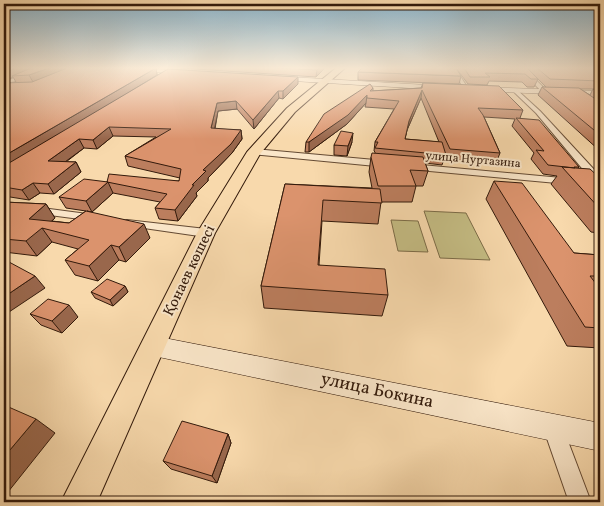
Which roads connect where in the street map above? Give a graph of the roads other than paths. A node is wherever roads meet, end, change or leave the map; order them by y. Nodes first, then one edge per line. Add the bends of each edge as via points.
1 (516, 91) edge
2 (314, 92) edge
3 (534, 92) edge
4 (546, 92) joint
5 (576, 93) junction
6 (600, 94) edge
7 (584, 99) edge
8 (254, 152) junction
9 (600, 180) edge
10 (600, 184) edge
11 (4, 206) edge
12 (206, 233) junction
13 (154, 346) junction
14 (553, 427) junction
15 (600, 437) edge
16 (79, 502) edge
17 (580, 502) edge

1 - 9 street
2 - 8 main road, Қонаев көшесі via 291,110
3 - 4 street
4 - 5 street
5 - 6 street
5 - 7 street
8 - 10 street, улица Нуртазина
8 - 12 main road, Қонаев көшесі
11 - 12 street
12 - 13 main road, Қонаев көшесі
13 - 14 street, улица Бокина
13 - 16 main road, Қонаев көшесі
14 - 15 street, улица Бокина
14 - 17 street

